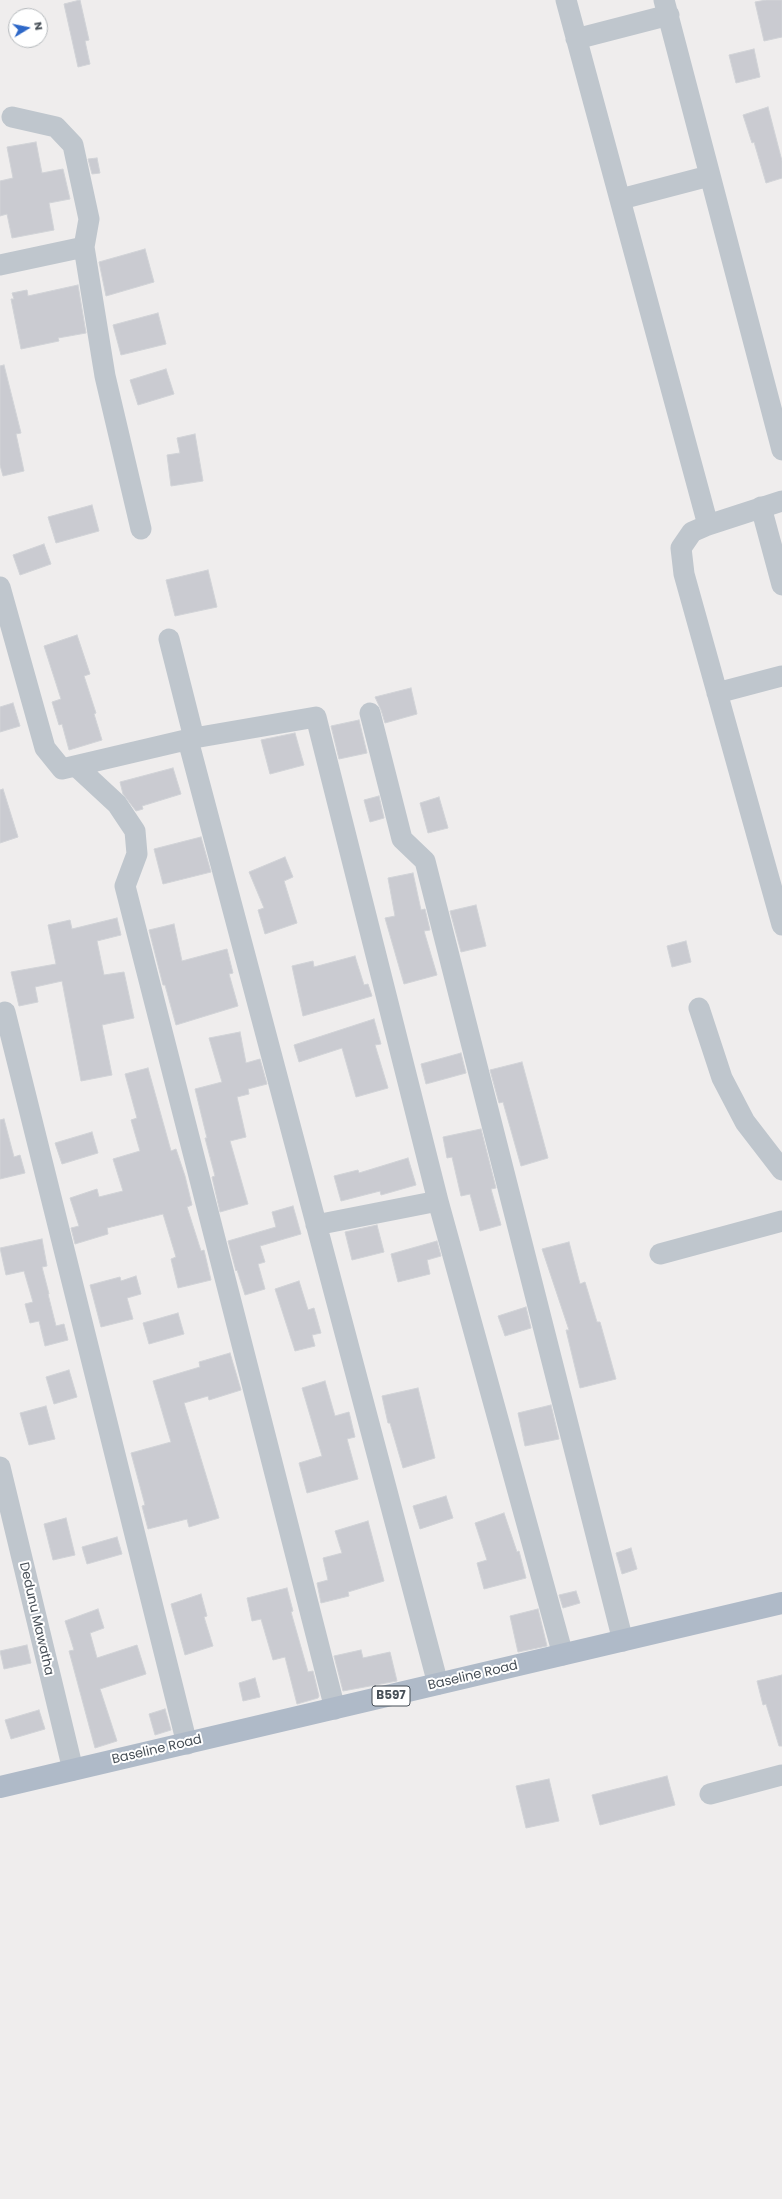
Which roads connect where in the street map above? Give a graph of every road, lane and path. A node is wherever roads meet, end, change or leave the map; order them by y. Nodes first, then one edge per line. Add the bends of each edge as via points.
1 (566, 0) edge
2 (666, 8) edge
3 (576, 39) junction
4 (12, 117) dead end
5 (709, 176) junction
6 (621, 199) junction
7 (84, 247) junction
8 (0, 265) edge
9 (782, 450) edge
10 (782, 501) edge
11 (761, 508) junction
12 (708, 525) junction
13 (141, 529) dead end
14 (782, 585) edge
15 (0, 587) edge
16 (169, 639) dead end
17 (782, 676) edge
18 (718, 693) junction
19 (370, 713) dead end
20 (191, 739) junction
21 (76, 766) junction
22 (782, 925) edge
23 (699, 1008) dead end
24 (5, 1012) dead end
25 (782, 1170) edge
26 (438, 1201) junction
27 (782, 1221) edge
28 (316, 1225) junction
29 (660, 1254) dead end
30 (0, 1467) edge
31 (782, 1603) edge
32 (623, 1641) junction
33 (563, 1655) junction
34 (438, 1684) junction
35 (335, 1708) junction
36 (186, 1744) junction
37 (73, 1770) junction
38 (782, 1774) edge
39 (0, 1787) edge
40 (710, 1794) dead end

1 - 3 street
2 - 3 street
2 - 5 street
3 - 6 street
4 - 7 street via 56,127 73,145 90,219
5 - 6 street
5 - 9 street
6 - 12 street
7 - 8 street
7 - 13 street via 105,376
10 - 11 street
11 - 12 street
11 - 14 street
12 - 18 street via 692,532 681,548 684,574
15 - 21 street via 45,748 62,769
16 - 20 street
17 - 18 street
18 - 22 street
19 - 32 street via 402,839 425,861
20 - 21 street
20 - 26 street via 316,717
20 - 28 street
21 - 35 street via 117,804 135,831 137,854 125,886
23 - 25 street via 722,1078 745,1122
24 - 36 street
26 - 28 street
26 - 33 street
27 - 29 street
28 - 34 street
30 - 37 street, Dedunu Mawatha
31 - 32 main road, Baseline Road / B597
32 - 33 main road, Baseline Road / B597
33 - 34 main road, Baseline Road / B597
34 - 35 main road, Baseline Road / B597
35 - 36 main road, Baseline Road / B597
36 - 37 main road, Baseline Road / B597
37 - 39 main road, Baseline Road / B597
38 - 40 street

